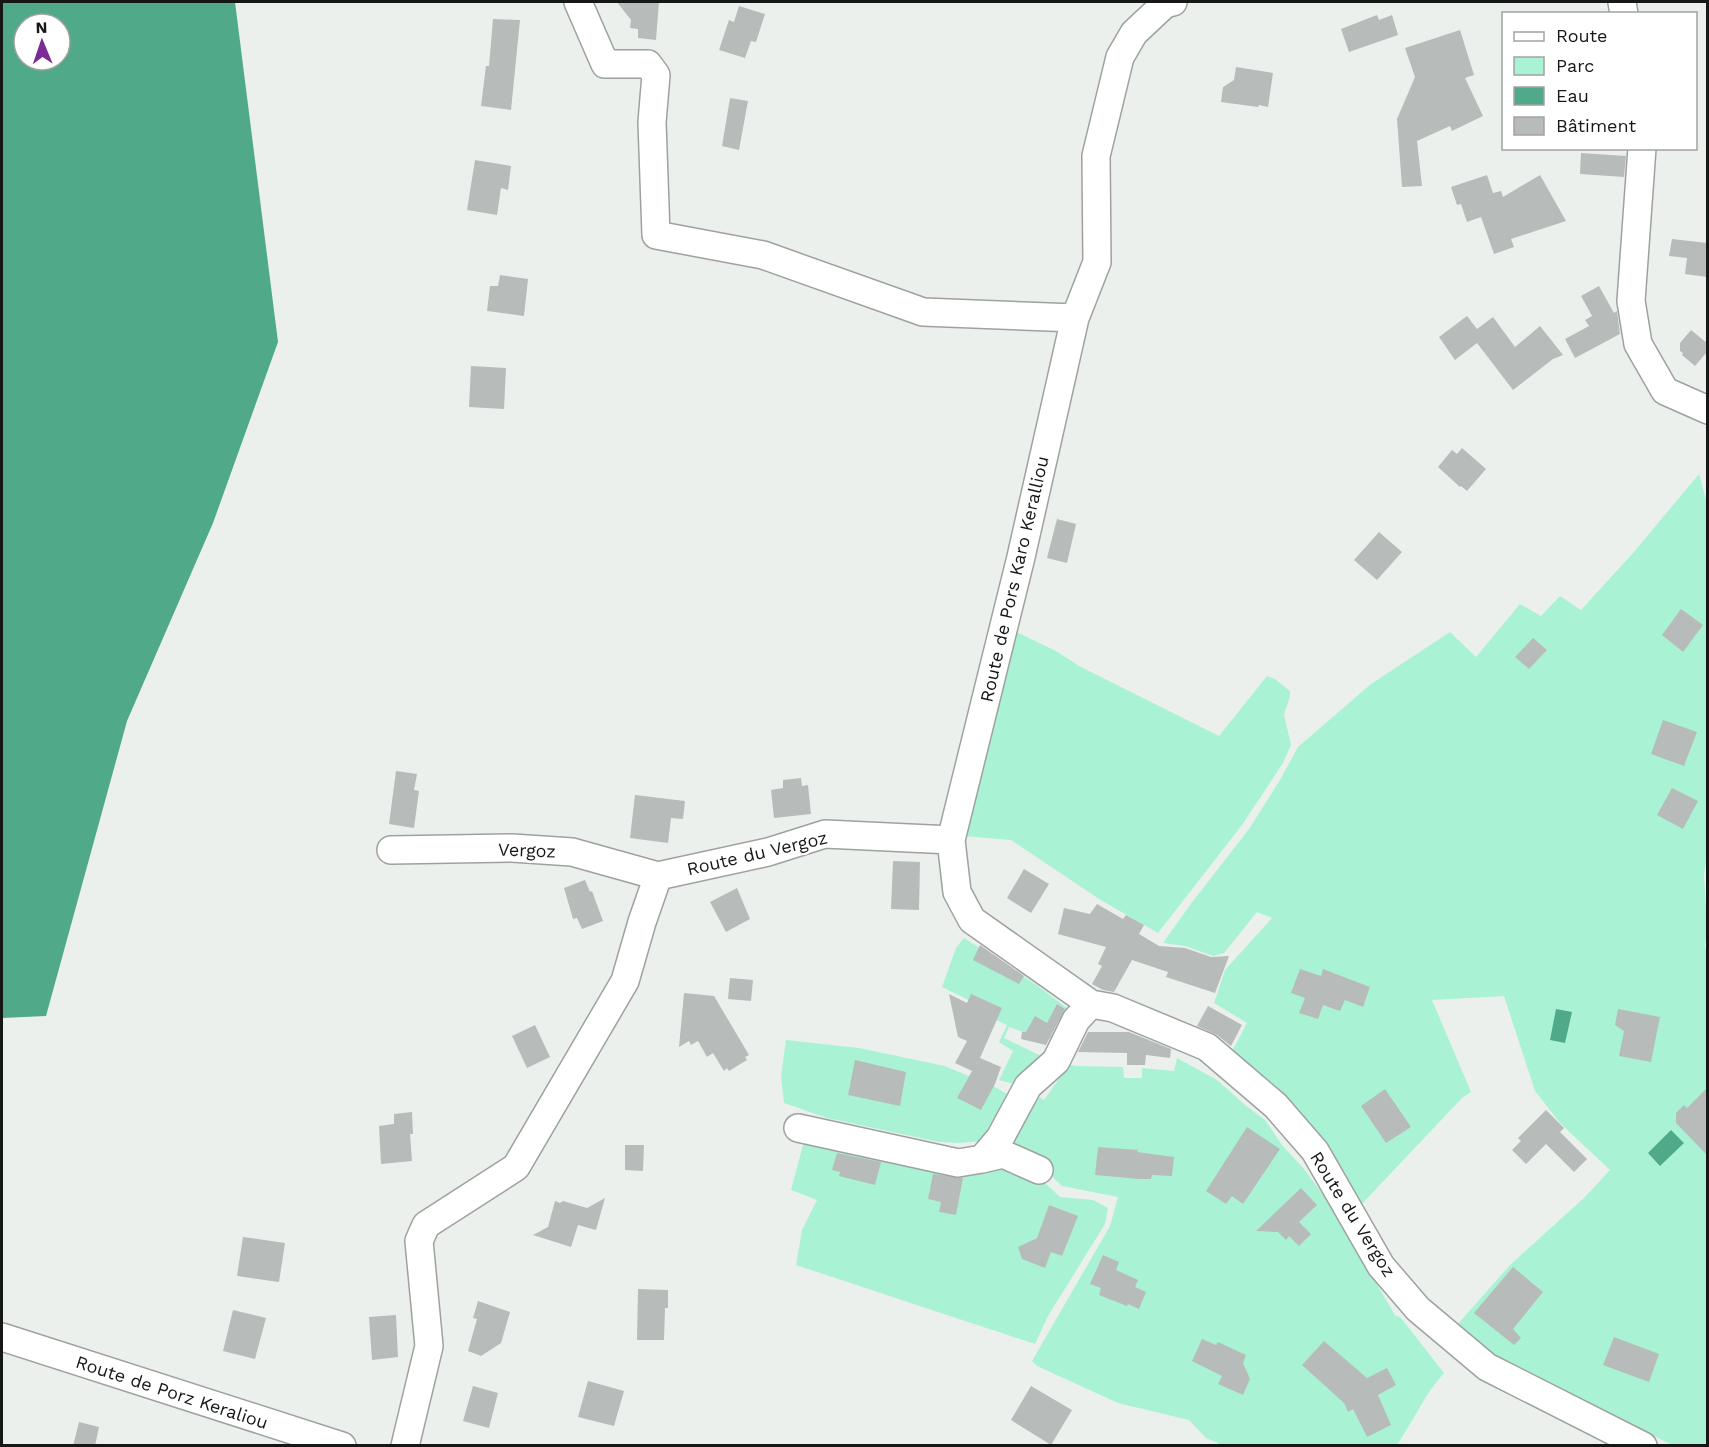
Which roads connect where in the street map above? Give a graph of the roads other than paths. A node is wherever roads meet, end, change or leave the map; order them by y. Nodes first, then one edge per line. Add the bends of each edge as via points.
1 (578, 2) edge
2 (1173, 2) edge
3 (1642, 150) edge
4 (1075, 318) junction
5 (1707, 410) edge
6 (951, 840) junction
7 (391, 850) dead end
8 (658, 876) junction
9 (1091, 1004) junction
10 (798, 1128) dead end
11 (982, 1159) junction
12 (1039, 1170) dead end
13 (2, 1338) edge
14 (342, 1446) edge
15 (405, 1446) edge
16 (1643, 1446) edge

1 - 4 street via 605,64 648,64 656,75 652,122 656,235 763,255 923,312
2 - 4 street, Route de Pors Karo Keralliou via 1165,4 1134,33 1120,57 1095,156 1097,262
3 - 5 street via 1631,301 1638,344 1665,391
4 - 6 street, Route de Pors Karo Keralliou
6 - 8 street, Route du Vergoz via 825,834 768,852
6 - 9 street, Route du Vergoz via 957,892 972,920
7 - 8 street, Vergoz via 512,848 572,852
8 - 15 street via 625,981 516,1167 426,1225 419,1240 429,1346
9 - 11 street via 1076,1020 1056,1061 1028,1086 1000,1138
9 - 16 street, Route du Vergoz via 1113,1008 1207,1047 1276,1106 1315,1151 1381,1266 1418,1309 1487,1367
10 - 11 street via 958,1163
11 - 12 street via 1003,1154
13 - 14 street, Route de Porz Keraliou

